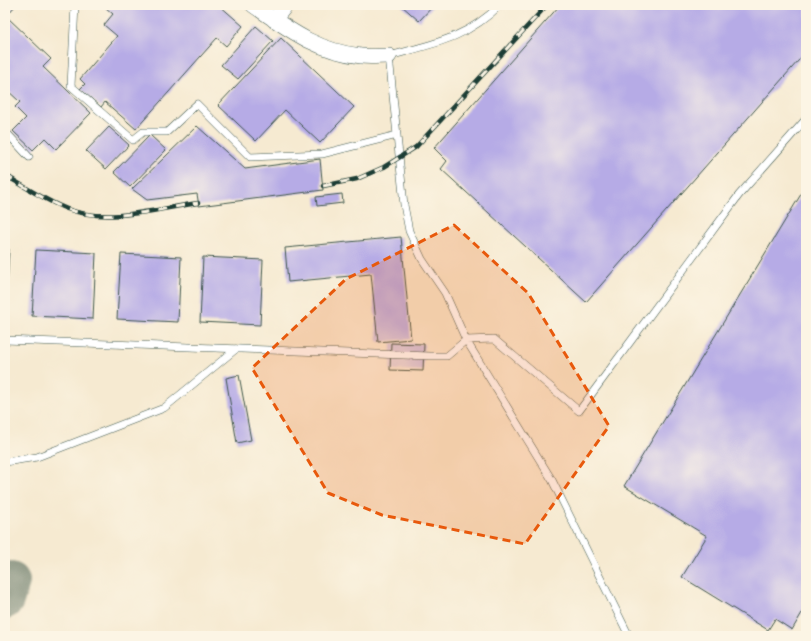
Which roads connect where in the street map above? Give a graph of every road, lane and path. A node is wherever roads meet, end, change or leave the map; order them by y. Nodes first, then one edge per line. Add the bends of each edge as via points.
1 (75, 5) edge
2 (253, 5) edge
3 (286, 5) edge
4 (500, 5) edge
5 (274, 20) junction
6 (389, 56) junction
7 (806, 119) edge
8 (5, 131) edge
9 (397, 135) junction
10 (29, 157) dead end
11 (5, 340) edge
12 (466, 340) junction
13 (236, 349) junction
14 (5, 462) edge
15 (629, 636) edge

1 - 9 lane via 71,86 133,140 143,132 167,132 197,104 250,157 322,154
2 - 5 street
3 - 5 street
4 - 6 lane via 476,26 449,40
5 - 6 street via 302,39 328,50 361,57
6 - 9 lane
7 - 12 lane via 739,195 579,412 494,339
8 - 10 lane
9 - 12 lane via 409,231 422,258 445,294
11 - 13 lane
12 - 13 lane via 447,356
12 - 15 lane via 552,480
13 - 14 lane via 164,408 38,457

